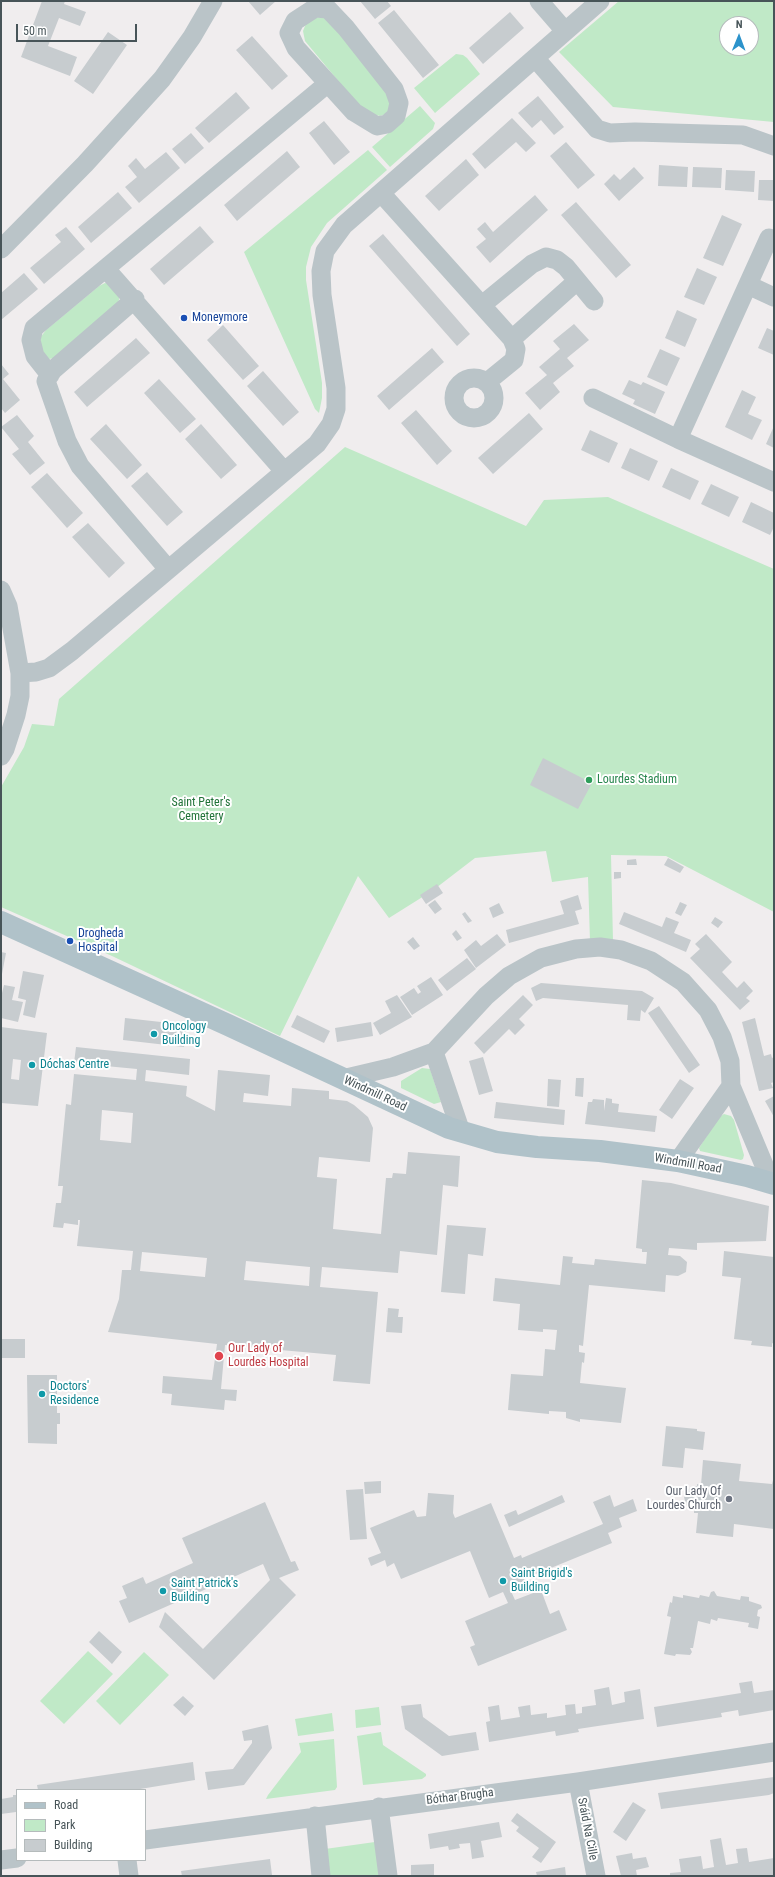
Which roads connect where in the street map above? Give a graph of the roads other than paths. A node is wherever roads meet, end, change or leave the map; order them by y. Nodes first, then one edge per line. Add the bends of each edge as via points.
1 (213, 1) edge
2 (539, 1) edge
3 (600, 1) edge
4 (565, 31) junction
5 (535, 58) junction
6 (327, 84) junction
7 (774, 146) edge
8 (381, 193) junction
9 (769, 238) dead end
10 (1, 249) edge
11 (106, 269) junction
12 (578, 281) junction
13 (748, 286) junction
14 (774, 297) edge
15 (135, 300) junction
16 (594, 301) dead end
17 (482, 305) junction
18 (512, 339) junction
19 (50, 375) junction
20 (487, 382) dead end
21 (593, 398) dead end
22 (678, 439) junction
23 (284, 471) junction
24 (774, 482) edge
25 (168, 569) junction
26 (1, 590) edge
27 (20, 673) junction
28 (1, 756) edge
29 (1, 922) edge
30 (434, 1052) junction
31 (342, 1078) junction
32 (731, 1086) junction
33 (461, 1132) junction
34 (678, 1161) junction
35 (773, 1184) edge
36 (774, 1752) edge
37 (578, 1782) junction
38 (379, 1807) junction
39 (315, 1816) junction
40 (146, 1840) edge
41 (16, 1858) edge
42 (1, 1860) edge
43 (126, 1861) edge
44 (129, 1876) edge
45 (320, 1876) edge
46 (388, 1876) edge
47 (596, 1876) edge

1 - 10 street via 192,37 162,79 85,164
2 - 4 street
3 - 4 street
4 - 5 street
5 - 7 street via 596,129 610,133 743,135
5 - 8 street
6 - 6 street via 296,48 289,33 295,21 315,8 328,9 394,89 399,103 396,116 387,124 377,126 354,112
6 - 11 street
8 - 17 street
8 - 23 street via 344,225 325,251 320,271 336,388 336,409 326,433 317,444
9 - 13 street
11 - 15 street
11 - 19 street via 34,328 31,340 35,356
12 - 16 street
12 - 17 street via 557,260 546,257 532,264
12 - 18 street
13 - 14 street
13 - 22 street
15 - 19 street
15 - 23 street
17 - 18 street
18 - 20 street via 516,349 514,360
19 - 25 street via 46,381 67,442 80,466
21 - 22 street
22 - 24 street
23 - 25 street
25 - 27 street via 49,668
26 - 27 street via 8,606
27 - 28 street via 20,696 16,715
29 - 31 main road, Windmill Road
30 - 31 street via 392,1066
30 - 32 street via 486,996 509,976 541,958 576,949 600,947 621,950 652,961 683,982 708,1010 722,1037 730,1061
30 - 33 street
31 - 33 main road, Windmill Road
32 - 34 street
32 - 35 street
33 - 34 main road, Windmill Road via 497,1142
34 - 35 main road, Windmill Road
36 - 37 street, Bóthar Brugha
37 - 38 street, Bóthar Brugha
37 - 47 street, Sráid Na Cille
38 - 39 street, Bóthar Brugha
38 - 46 street
39 - 40 street, Bóthar Brugha
39 - 45 street
41 - 42 street
43 - 44 street

